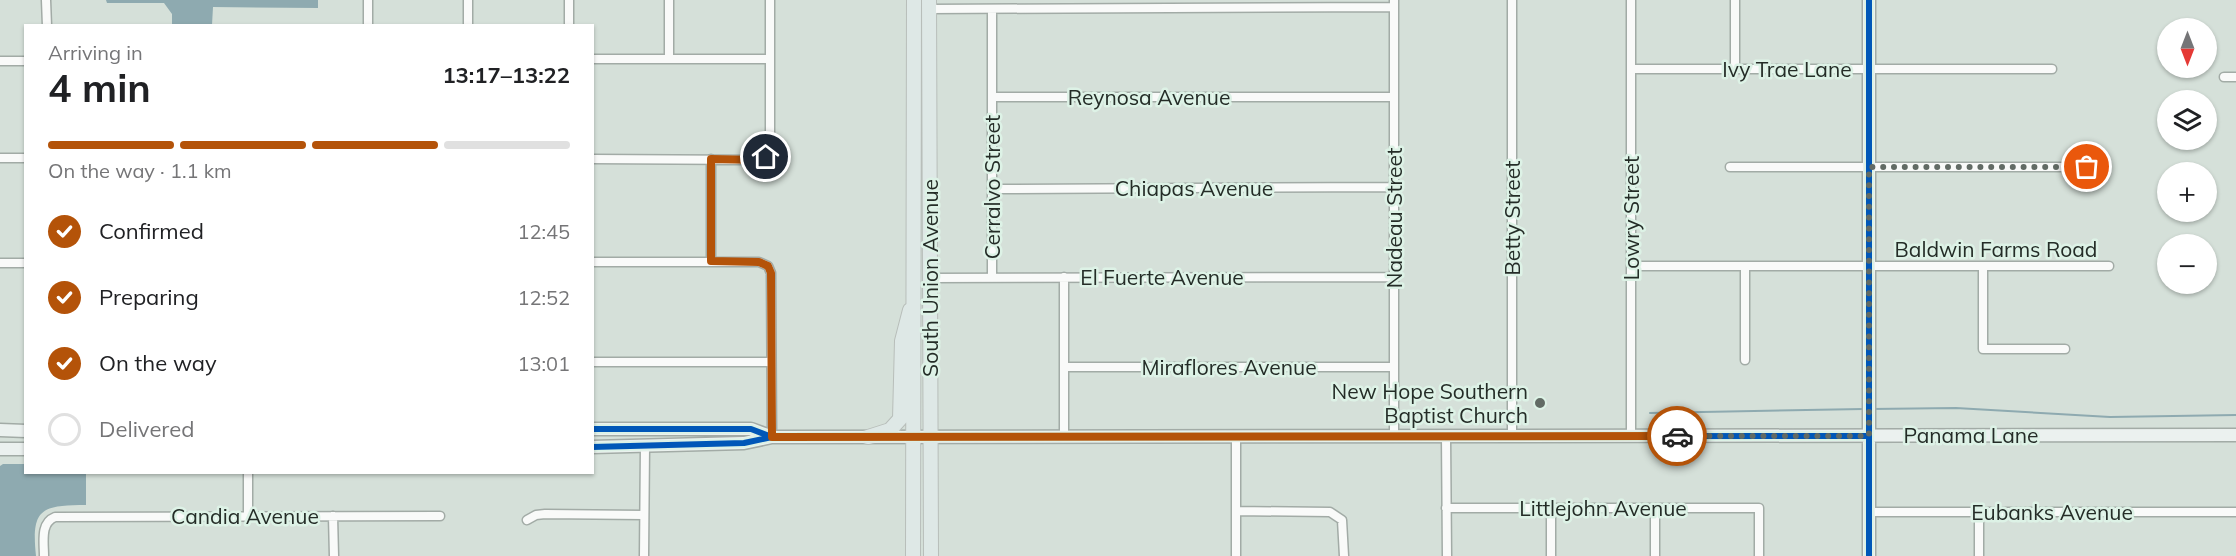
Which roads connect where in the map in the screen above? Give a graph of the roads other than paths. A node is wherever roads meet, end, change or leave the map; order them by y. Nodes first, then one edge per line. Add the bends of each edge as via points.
1 (46, 0) edge
2 (368, 0) edge
3 (468, 0) edge
4 (568, 0) edge
5 (669, 0) edge
6 (770, 0) edge
7 (914, 0) edge
8 (1512, 0) edge
9 (1631, 0) edge
10 (1735, 0) edge
11 (1869, 0) edge
12 (929, 4) edge
13 (1394, 4) edge
14 (992, 9) junction
15 (47, 24) edge
16 (368, 24) edge
17 (468, 24) edge
18 (569, 24) edge
19 (594, 59) edge
20 (669, 59) junction
21 (770, 59) junction
22 (0, 61) edge
23 (24, 61) edge
24 (1631, 69) junction
25 (1735, 69) junction
26 (1869, 69) junction
27 (2052, 69) dead end
28 (2224, 77) dead end
29 (2236, 77) edge
30 (992, 97) junction
31 (1394, 97) junction
32 (0, 158) edge
33 (24, 158) edge
34 (594, 159) edge
35 (711, 159) junction
36 (1730, 167) dead end
37 (1869, 167) junction
38 (2087, 167) dead end
39 (1394, 187) junction
40 (993, 189) junction
41 (914, 260) junction
42 (711, 261) junction
43 (594, 262) edge
44 (0, 263) edge
45 (24, 263) edge
46 (1631, 266) junction
47 (1745, 266) junction
48 (1869, 266) junction
49 (1983, 266) junction
50 (2109, 266) dead end
51 (992, 277) junction
52 (1064, 277) junction
53 (1394, 277) junction
54 (929, 278) junction
55 (914, 300) junction
56 (914, 328) junction
57 (930, 339) junction
58 (2065, 349) dead end
59 (1745, 360) dead end
60 (594, 362) edge
61 (770, 362) junction
62 (1064, 367) junction
63 (1394, 367) junction
64 (594, 429) edge
65 (746, 429) junction
66 (0, 430) edge
67 (24, 430) edge
68 (2236, 435) edge
69 (1394, 436) junction
70 (1446, 436) junction
71 (1512, 436) junction
72 (1631, 436) junction
73 (1869, 436) junction
74 (772, 437) junction
75 (868, 437) junction
76 (914, 437) junction
77 (931, 437) junction
78 (1064, 437) junction
79 (1236, 437) junction
80 (594, 447) edge
81 (645, 447) junction
82 (0, 449) edge
83 (24, 449) edge
84 (248, 474) edge
85 (1446, 508) junction
86 (1551, 508) junction
87 (1655, 508) junction
88 (1236, 511) junction
89 (1869, 512) junction
90 (1979, 512) junction
91 (2236, 512) edge
92 (644, 515) junction
93 (248, 516) junction
94 (333, 516) junction
95 (440, 516) dead end
96 (527, 520) dead end
97 (931, 526) junction
98 (44, 556) edge
99 (334, 556) edge
100 (644, 556) edge
101 (914, 556) edge
102 (931, 556) edge
103 (1236, 556) edge
104 (1344, 556) edge
105 (1447, 556) edge
106 (1551, 556) edge
107 (1655, 556) edge
108 (1759, 556) edge
109 (1869, 556) edge
110 (1979, 556) edge

1 - 15 street
2 - 16 street
3 - 17 street
4 - 18 street
5 - 20 street
6 - 21 street
7 - 41 main road, South Union Avenue
8 - 71 street, Betty Street
9 - 24 street, Lowry Street
10 - 25 street
11 - 26 main road
12 - 14 street
12 - 54 main road, South Union Avenue
13 - 14 street
13 - 31 street, Nadeau Street
14 - 30 street
19 - 20 street
20 - 21 street
21 - 35 street via 770,152 758,160
22 - 23 street
24 - 25 street, Ivy Trae Lane
24 - 46 street, Lowry Street
25 - 26 street, Ivy Trae Lane
26 - 27 street, Ivy Trae Lane
26 - 37 main road
28 - 29 street
30 - 31 street, Reynosa Avenue
30 - 40 street, Cerralvo Street
31 - 39 street, Nadeau Street
32 - 33 street
34 - 35 street
35 - 42 street
36 - 37 street
37 - 38 street
37 - 48 main road
39 - 40 street, Chiapas Avenue
39 - 53 street, Nadeau Street
40 - 51 street, Cerralvo Street
41 - 55 main road, South Union Avenue
41 - 57 main road via 921,266 922,314
42 - 43 street
42 - 61 street via 759,262 768,266
44 - 45 street
46 - 47 street, Baldwin Farms Road
46 - 72 street, Lowry Street
47 - 48 street, Baldwin Farms Road
47 - 59 street
48 - 49 street, Baldwin Farms Road
48 - 73 main road
49 - 50 street, Baldwin Farms Road
49 - 58 street via 1983,349
51 - 52 street, El Fuerte Avenue
51 - 54 street, El Fuerte Avenue
52 - 53 street, El Fuerte Avenue
52 - 62 street
53 - 63 street, Nadeau Street
54 - 57 main road, South Union Avenue
55 - 56 main road, South Union Avenue
55 - 75 main road via 902,341 900,419 890,430
56 - 76 main road, South Union Avenue
56 - 77 main road via 921,347 922,420
57 - 77 main road, South Union Avenue
60 - 61 street
61 - 74 street
62 - 63 street, Miraflores Avenue
62 - 78 street
63 - 69 street, Nadeau Street
64 - 65 main road
65 - 74 main road
65 - 81 main road via 722,436 657,438
66 - 67 main road
68 - 73 main road, Panama Lane
69 - 70 main road, Panama Lane
69 - 79 main road, Panama Lane
70 - 71 main road, Panama Lane
70 - 85 street
71 - 72 main road, Panama Lane
72 - 73 main road, Panama Lane
73 - 89 main road
74 - 75 main road, Panama Lane
74 - 81 main road via 744,443
75 - 76 main road, Panama Lane
76 - 77 main road, Panama Lane
76 - 97 main road via 921,443 923,494
76 - 101 main road, South Union Avenue
77 - 78 main road, Panama Lane
77 - 97 main road, South Union Avenue
78 - 79 main road, Panama Lane
79 - 88 street
80 - 81 main road
81 - 92 street
82 - 83 main road
84 - 93 street
85 - 86 street, Littlejohn Avenue
85 - 105 street
86 - 87 street, Littlejohn Avenue
86 - 106 street
87 - 107 street
87 - 108 street, Littlejohn Avenue via 1759,508
88 - 103 street
88 - 104 street via 1330,512 1342,520
89 - 90 street, Eubanks Avenue
89 - 109 main road
90 - 91 street, Eubanks Avenue
90 - 110 street
92 - 96 street via 545,514
92 - 100 street
93 - 94 street, Candia Avenue
93 - 98 street, Candia Avenue via 55,517 49,519 44,531
94 - 95 street, Candia Avenue
94 - 99 street
97 - 102 main road, South Union Avenue

